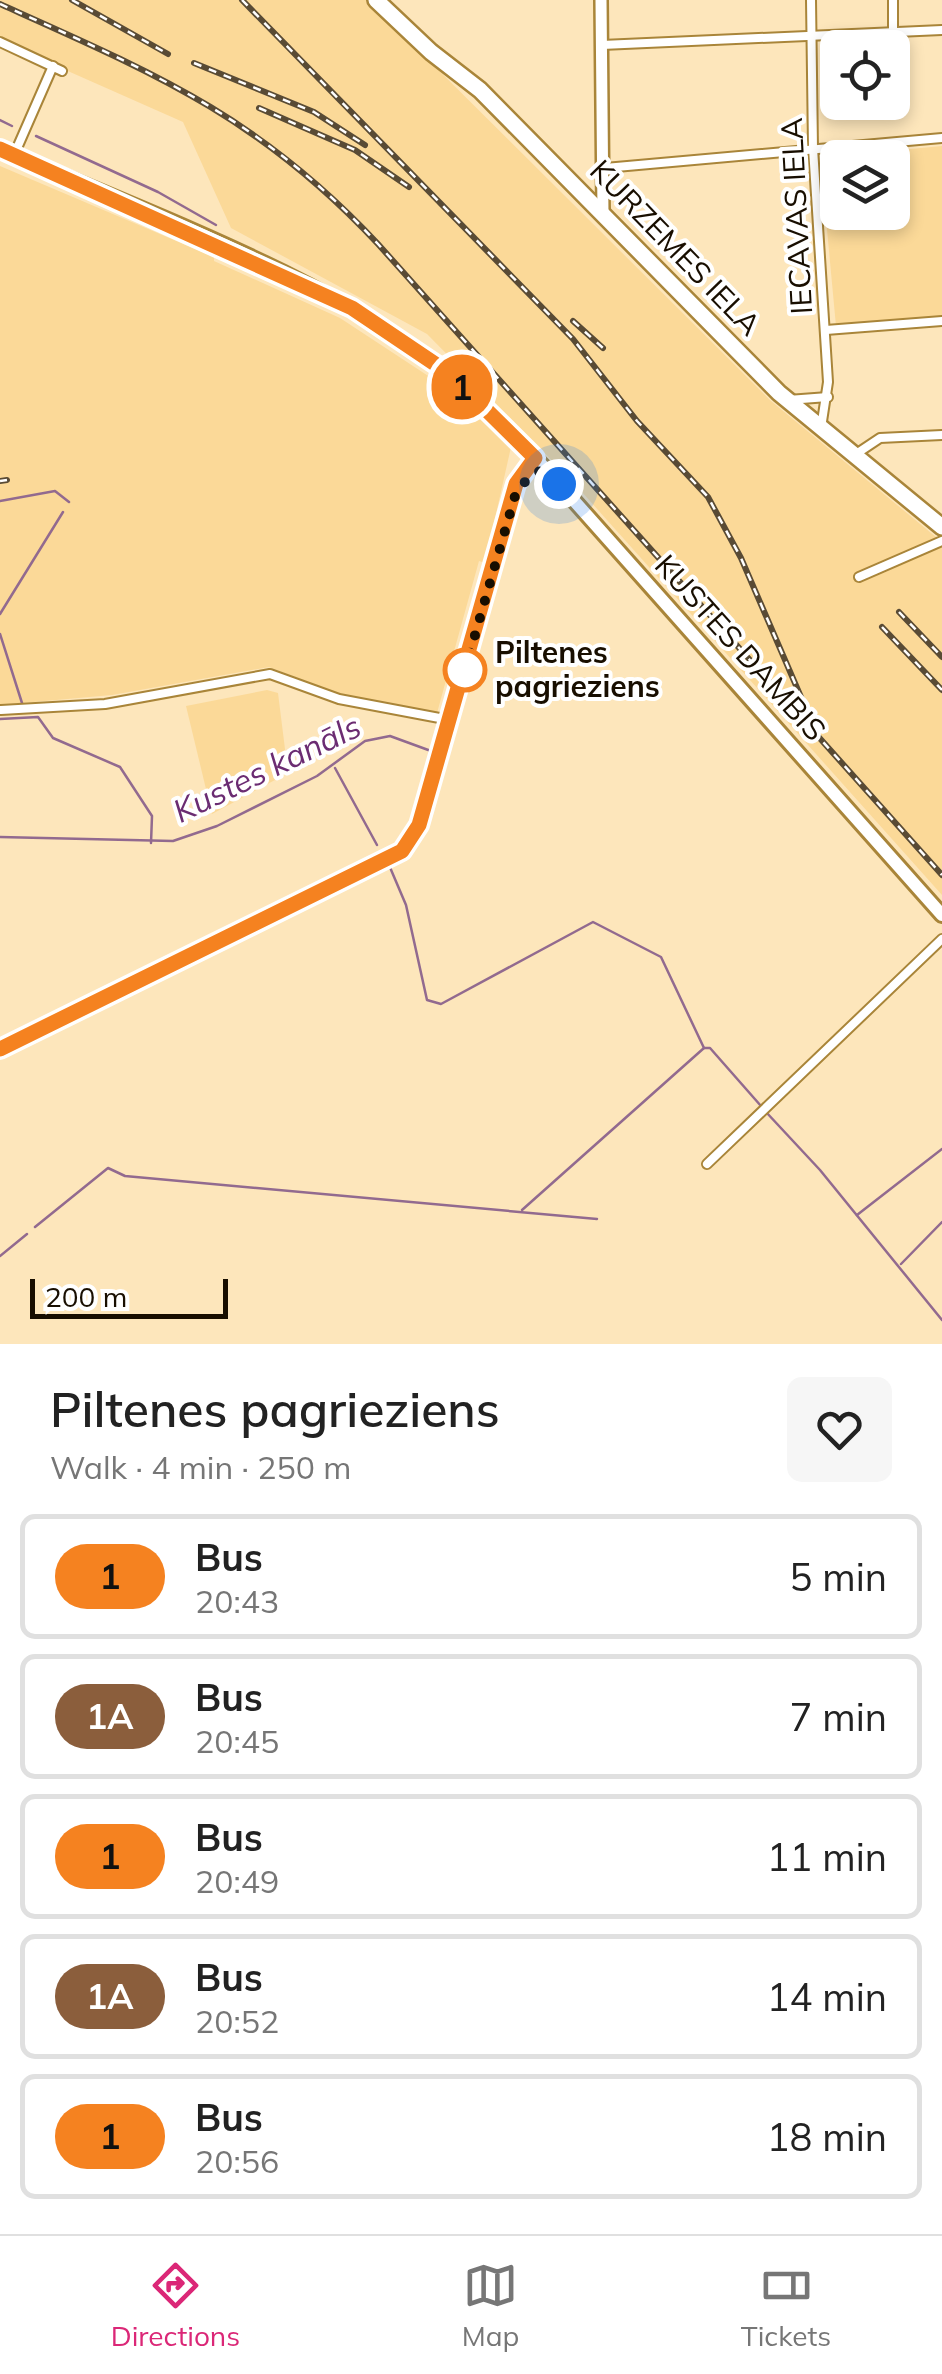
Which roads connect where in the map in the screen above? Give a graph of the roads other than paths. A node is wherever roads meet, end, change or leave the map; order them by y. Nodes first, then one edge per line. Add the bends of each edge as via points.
1 (376, 0) edge
2 (601, 0) edge
3 (811, 0) edge
4 (892, 0) edge
5 (894, 30) edge
6 (942, 30) edge
7 (910, 33) edge
8 (812, 36) junction
9 (820, 36) edge
10 (0, 42) edge
11 (602, 46) junction
12 (942, 138) edge
13 (814, 148) junction
14 (0, 149) edge
15 (14, 155) junction
16 (605, 168) junction
17 (603, 214) junction
18 (942, 321) edge
19 (826, 330) junction
20 (828, 397) junction
21 (788, 400) junction
22 (821, 428) junction
23 (942, 435) edge
24 (856, 454) junction
25 (540, 463) junction
26 (942, 526) edge
27 (942, 541) edge
28 (859, 577) dead end
29 (1, 710) edge
30 (450, 720) junction
31 (942, 915) edge
32 (942, 939) edge
33 (0, 1049) edge
34 (707, 1164) dead end

1 - 17 highway, KURZEMES IELA via 480,90
2 - 11 street
3 - 8 street, IECAVAS IELA
4 - 5 street
6 - 7 street
8 - 9 street
8 - 11 street
8 - 13 street, IECAVAS IELA
10 - 15 street via 58,69
11 - 16 street
12 - 13 street
13 - 16 street
13 - 19 street, IECAVAS IELA
14 - 15 main road, KUSTES DAMBIS
15 - 25 main road, KUSTES DAMBIS via 320,291 386,328 450,374
16 - 17 street
17 - 21 highway, KURZEMES IELA
18 - 19 street
19 - 20 street, IECAVAS IELA
20 - 21 street
20 - 22 street, IECAVAS IELA
21 - 22 highway, KURZEMES IELA
22 - 24 highway, KURZEMES IELA
23 - 24 street via 880,438
24 - 26 highway, KURZEMES IELA
25 - 30 main road via 515,496
25 - 31 main road, KUSTES DAMBIS
27 - 28 street
29 - 30 street via 105,704 270,674 339,699
30 - 33 main road via 419,825 402,851
32 - 34 street

